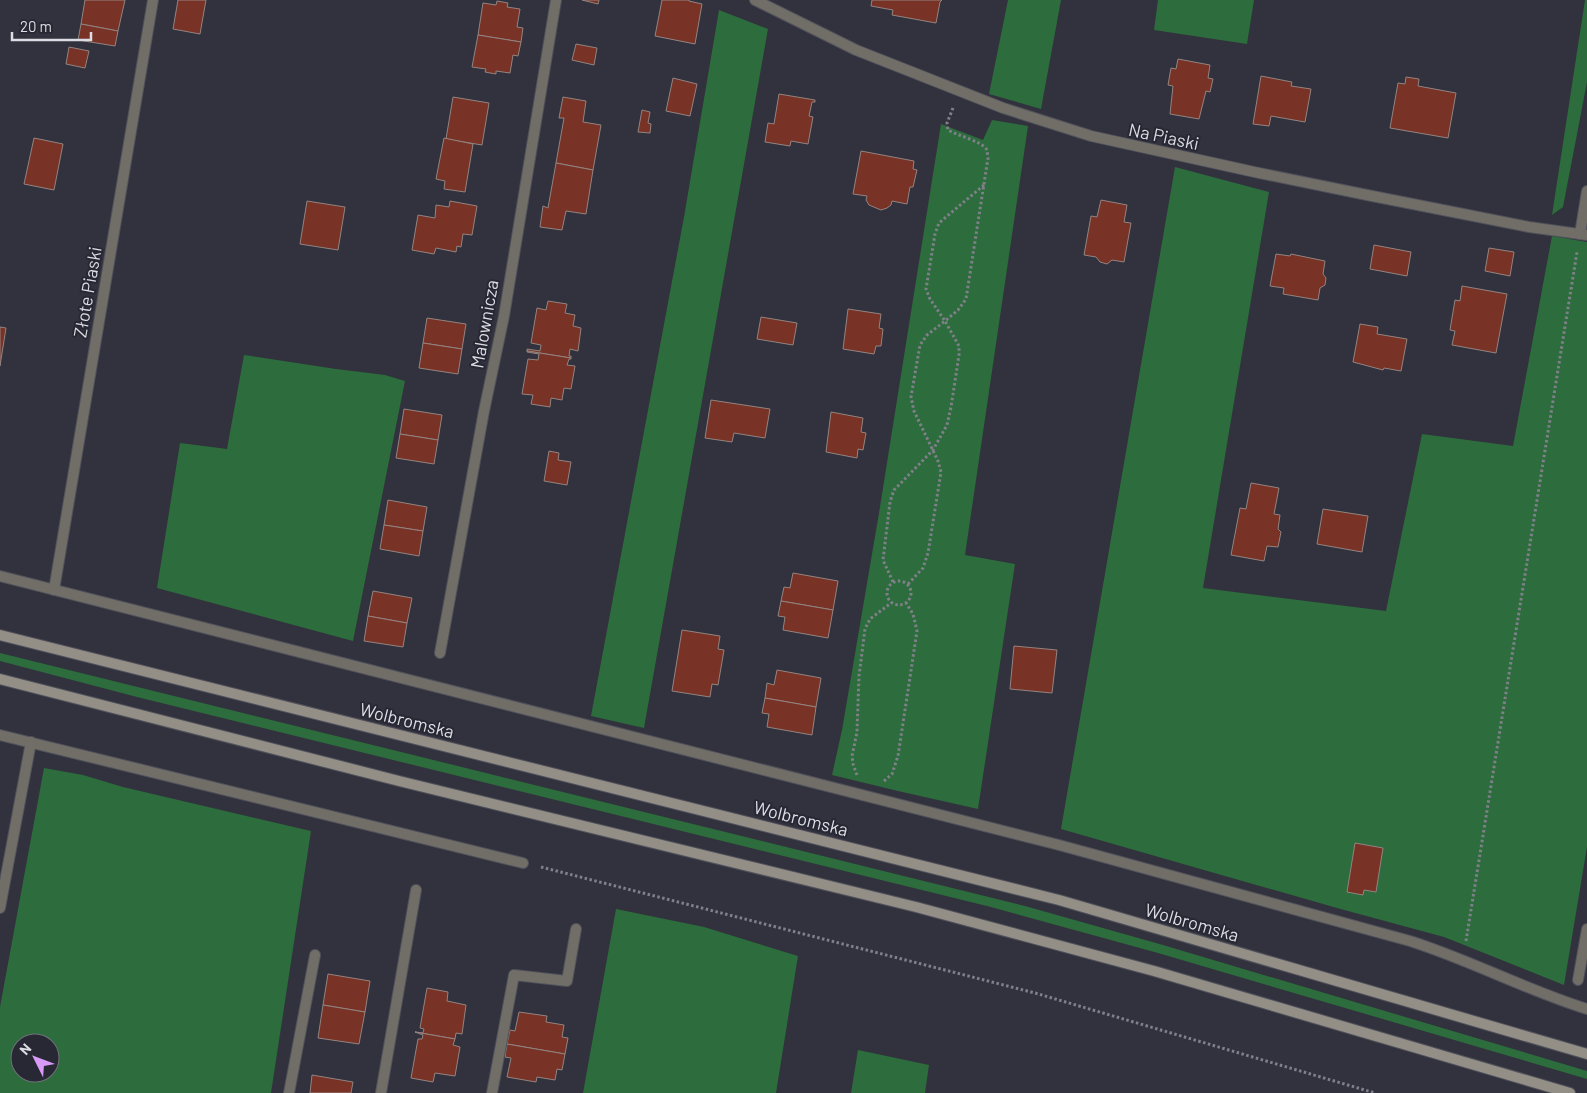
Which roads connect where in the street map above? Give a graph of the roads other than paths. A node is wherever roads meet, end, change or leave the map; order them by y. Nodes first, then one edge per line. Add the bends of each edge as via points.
1 (153, 0) edge
2 (556, 0) edge
3 (755, 0) edge
4 (1587, 191) edge
5 (1584, 234) edge
6 (0, 576) edge
7 (54, 590) junction
8 (0, 636) edge
9 (440, 653) dead end
10 (0, 679) edge
11 (0, 735) edge
12 (31, 742) junction
13 (523, 863) road end
14 (416, 890) dead end
15 (0, 908) edge
16 (1587, 928) edge
17 (576, 929) dead end
18 (315, 955) dead end
19 (1578, 980) dead end
20 (1587, 1009) edge
21 (1587, 1054) edge
22 (289, 1093) edge
23 (381, 1093) edge
24 (492, 1093) edge
25 (1570, 1093) edge

1 - 7 street, Złote Piaski
2 - 9 street, Malownicza via 504,316
3 - 5 street, Na Piaski via 856,50 1003,108 1091,136 1528,227
4 - 5 street
6 - 7 street
7 - 20 street via 1059,845 1410,941
8 - 21 main road, Wolbromska via 1059,900
10 - 25 main road via 390,779 916,906 1154,971
11 - 12 street
12 - 13 street
12 - 15 street
14 - 23 street
16 - 19 street
17 - 24 street via 567,981 514,976
18 - 22 street

